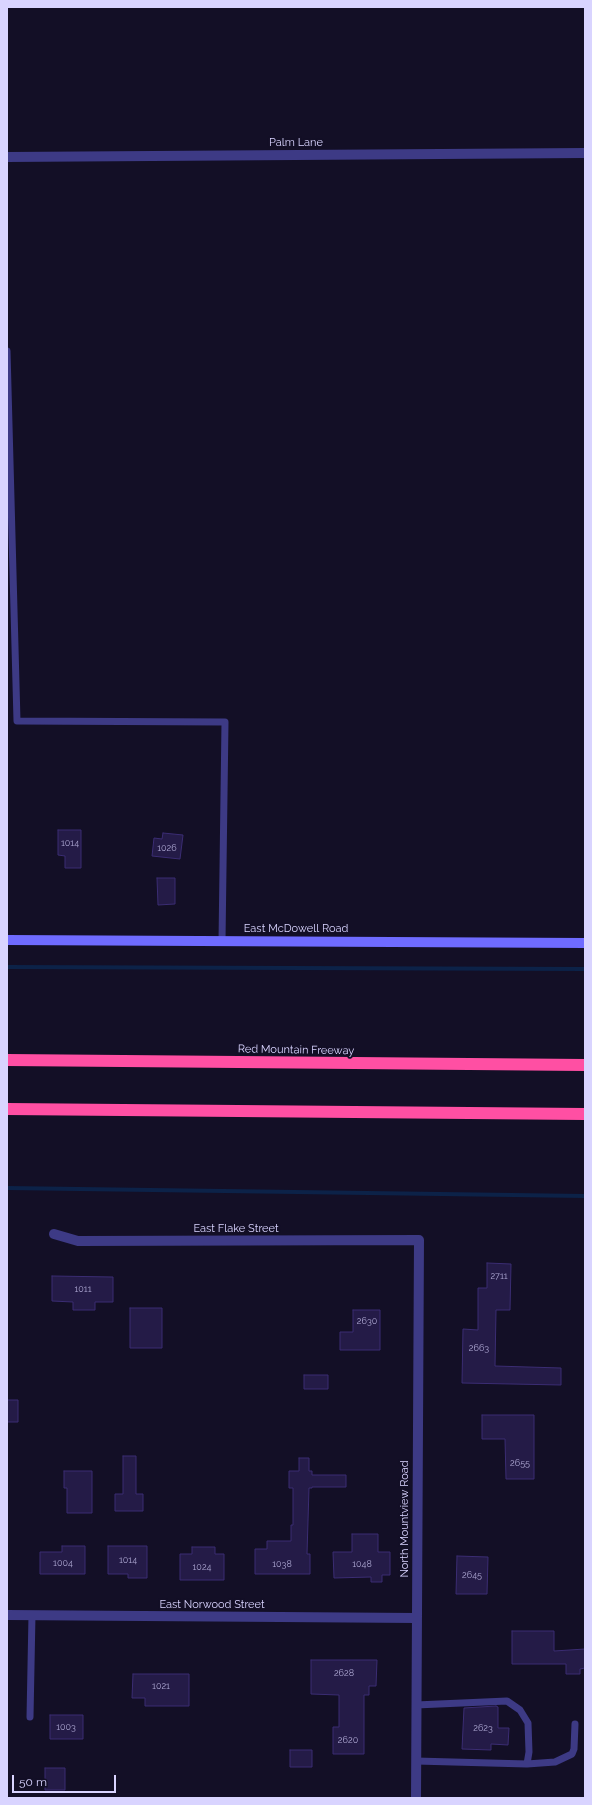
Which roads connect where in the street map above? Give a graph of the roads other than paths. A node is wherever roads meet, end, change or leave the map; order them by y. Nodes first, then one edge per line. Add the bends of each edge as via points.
1 (585, 153) edge
2 (7, 157) edge
3 (7, 351) edge
4 (7, 940) edge
5 (222, 941) junction
6 (585, 943) edge
7 (7, 1060) edge
8 (585, 1065) edge
9 (7, 1109) edge
10 (585, 1114) edge
11 (54, 1234) dead end
12 (419, 1240) joint
13 (7, 1615) edge
14 (32, 1616) junction
15 (416, 1618) junction
16 (416, 1705) junction
17 (30, 1717) dead end
18 (575, 1724) dead end
19 (416, 1762) junction
20 (527, 1764) junction
21 (416, 1798) edge

1 - 2 street, Palm Lane
3 - 5 lane via 17,721 225,722
4 - 5 street, East McDowell Road
5 - 6 street, East McDowell Road
7 - 8 highway, Red Mountain Freeway
9 - 10 highway
11 - 12 street, East Flake Street via 78,1241
12 - 15 street, North Mountview Road
13 - 14 street, East Norwood Street
14 - 15 street, East Norwood Street
14 - 17 lane
15 - 16 street, North Mountview Road
16 - 19 street, North Mountview Road
16 - 20 lane via 507,1702 520,1710 528,1723
18 - 20 lane via 572,1754 555,1762
19 - 20 lane
19 - 21 street, North Mountview Road

